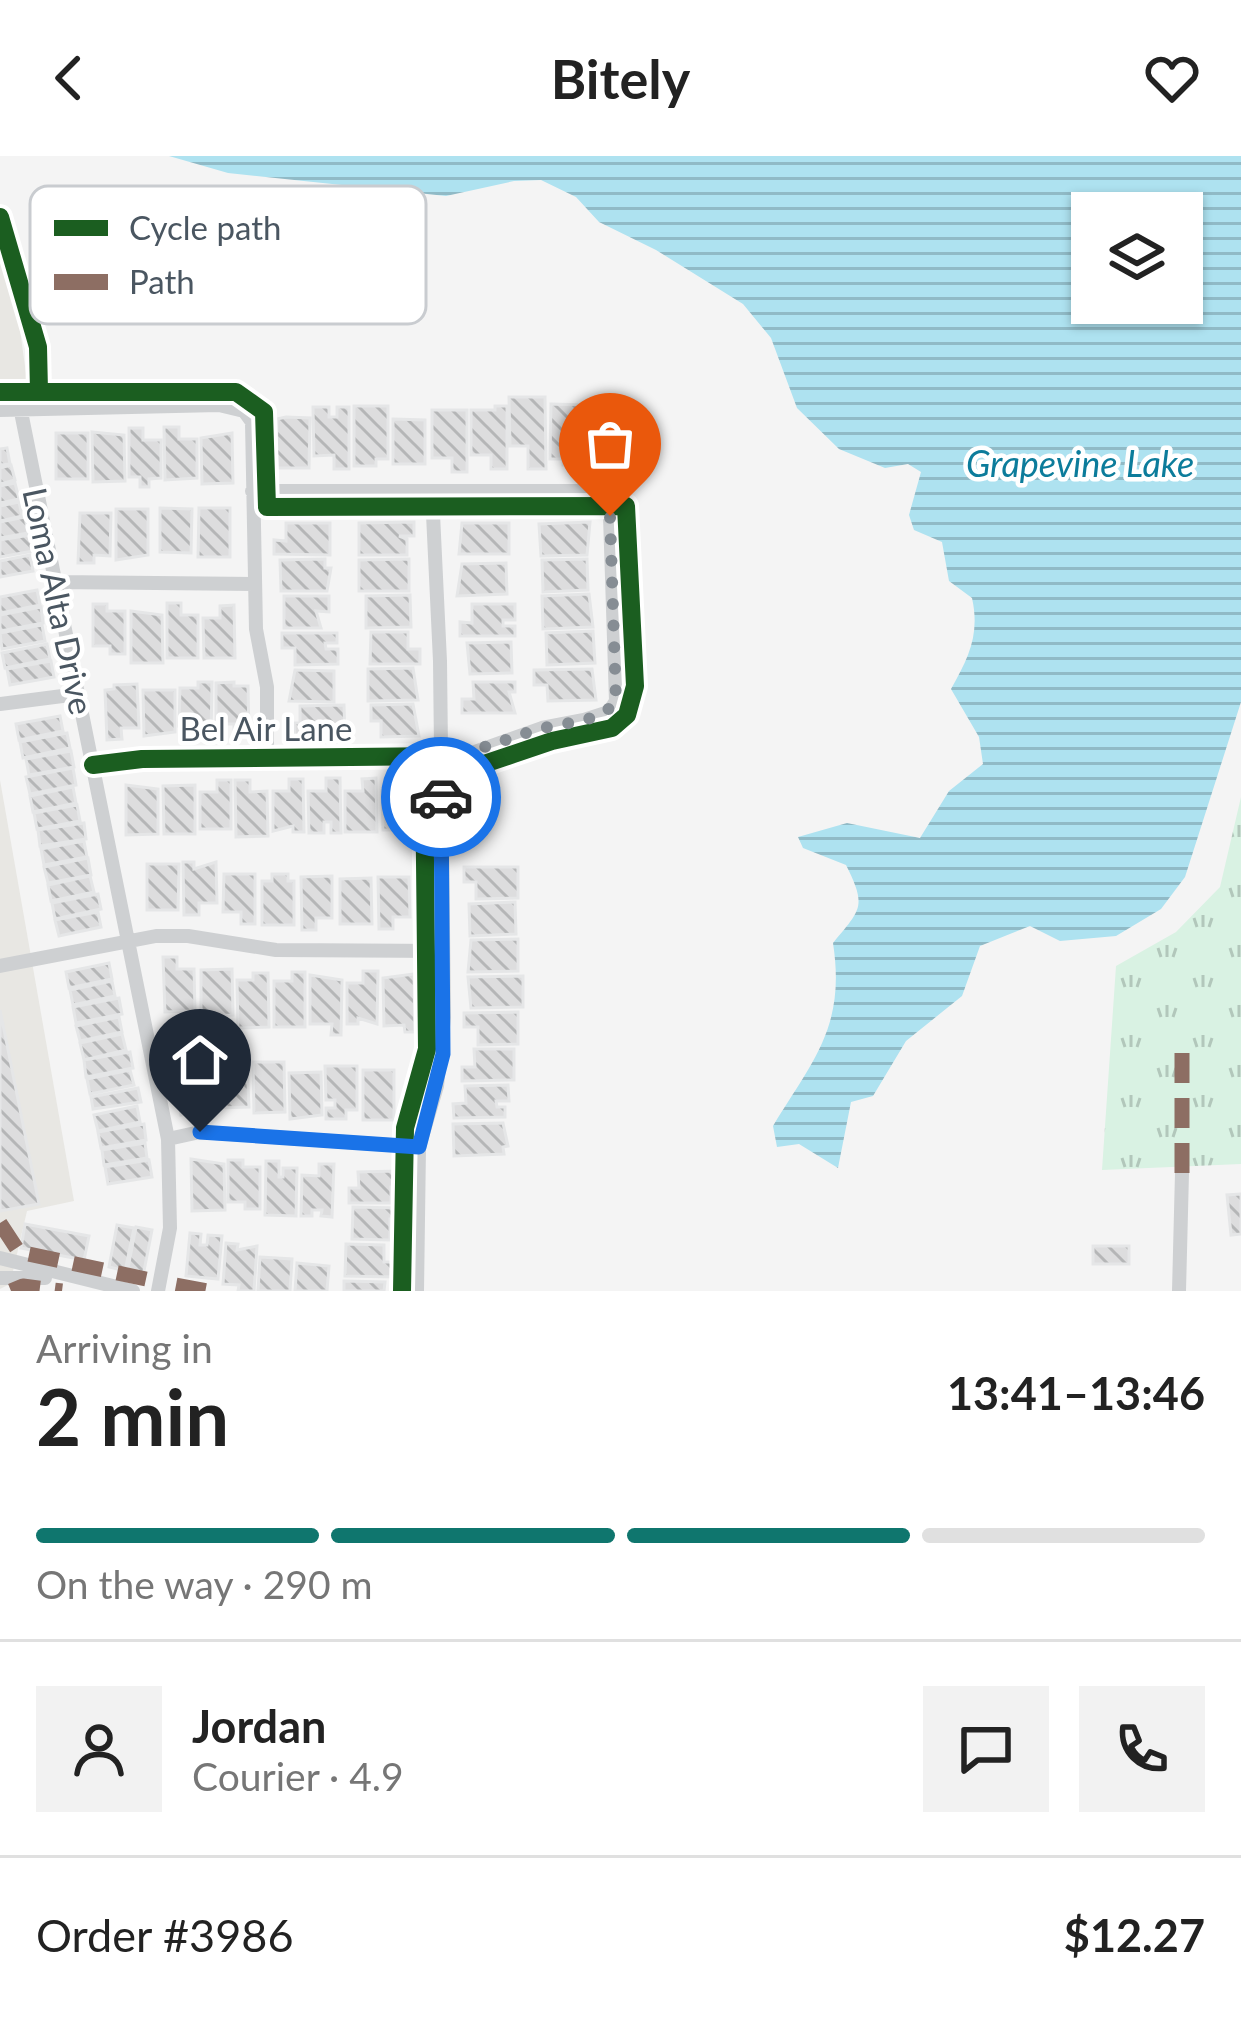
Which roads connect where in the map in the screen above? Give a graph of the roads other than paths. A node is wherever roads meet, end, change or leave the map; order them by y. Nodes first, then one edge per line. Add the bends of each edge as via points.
1 (20, 407) junction
2 (0, 410) edge
3 (252, 491) junction
4 (432, 493) junction
5 (56, 582) junction
6 (255, 584) junction
7 (79, 694) junction
8 (0, 704) edge
9 (267, 757) junction
10 (440, 757) junction
11 (93, 765) junction
12 (128, 943) junction
13 (443, 951) junction
14 (0, 966) edge
15 (168, 1138) junction
16 (419, 1147) junction
17 (1182, 1174) dead end
18 (0, 1258) edge
19 (0, 1279) edge
20 (74, 1279) junction
21 (133, 1291) edge
22 (158, 1291) edge
23 (417, 1291) edge
24 (1180, 1291) edge

1 - 2 street
1 - 3 street via 244,411 252,422
1 - 5 street, Loma Alta Drive
3 - 4 street
3 - 6 street
4 - 10 street
4 - 10 street, Bel Air Lane via 583,490 602,500 610,516 618,690 609,712
5 - 6 street
5 - 7 street, Loma Alta Drive
6 - 9 street
7 - 8 street
7 - 11 street, Loma Alta Drive
9 - 10 street, Bel Air Lane
9 - 11 street, Bel Air Lane
10 - 13 street
11 - 12 street, Loma Alta Drive
12 - 13 street via 188,936 276,950
12 - 14 street
12 - 15 street, Loma Alta Drive
13 - 16 street via 443,1054
15 - 16 street via 200,1132
15 - 22 street, Loma Alta Drive via 170,1228
16 - 23 street
17 - 24 street
18 - 20 street
19 - 20 street
20 - 21 street

